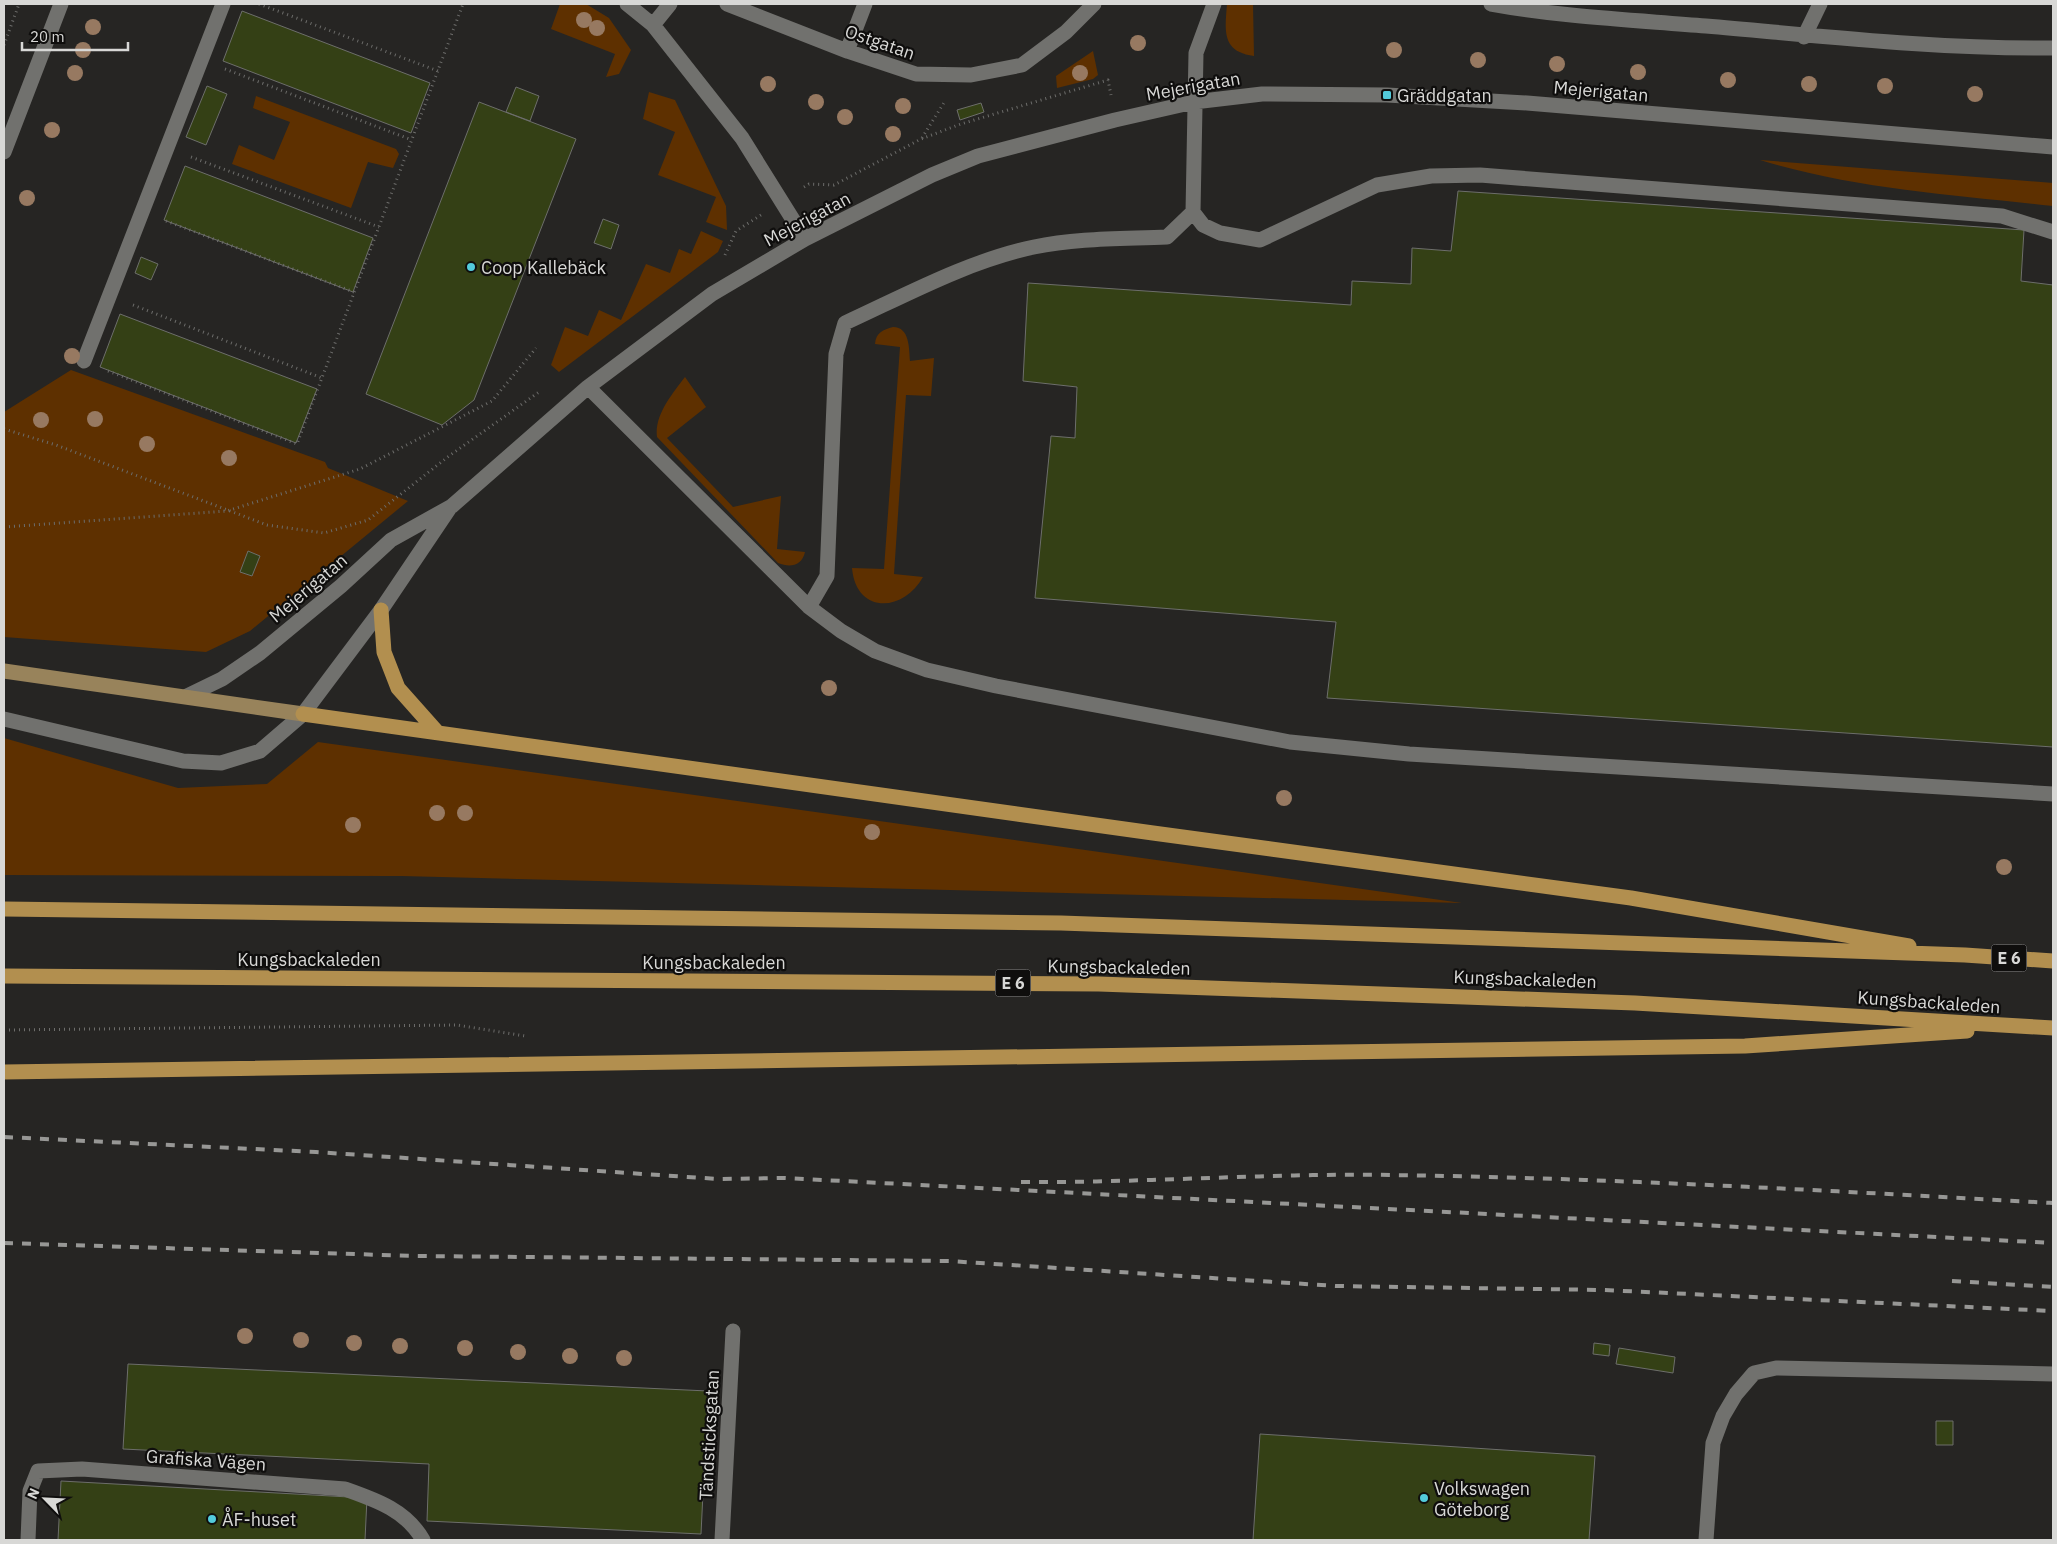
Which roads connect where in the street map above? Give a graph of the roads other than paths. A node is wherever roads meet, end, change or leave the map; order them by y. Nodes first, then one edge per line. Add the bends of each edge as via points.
1 (61, 4) edge
2 (223, 4) edge
3 (627, 4) edge
4 (670, 4) edge
5 (727, 4) edge
6 (865, 4) edge
7 (1094, 4) edge
8 (1214, 4) edge
9 (1491, 4) edge
10 (1820, 4) edge
11 (653, 25) junction
12 (1804, 36) junction
13 (2053, 48) edge
14 (847, 51) junction
15 (1194, 102) junction
16 (2053, 147) edge
17 (4, 152) edge
18 (1192, 212) junction
19 (2053, 232) edge
20 (805, 239) junction
21 (84, 361) road end
22 (588, 387) junction
23 (452, 506) junction
24 (809, 607) junction
25 (381, 610) junction
26 (4, 672) edge
27 (187, 696) junction
28 (303, 714) junction
29 (4, 719) edge
30 (438, 733) junction
31 (2053, 794) edge
32 (4, 909) edge
33 (1965, 955) junction
34 (2053, 960) edge
35 (4, 976) edge
36 (2021, 1027) junction
37 (2053, 1028) edge
38 (4, 1072) edge
39 (733, 1331) dead end
40 (2053, 1374) edge
41 (28, 1540) edge
42 (423, 1540) edge
43 (722, 1540) edge
44 (1706, 1540) edge

1 - 17 street
2 - 21 street
3 - 11 street
4 - 11 street
5 - 14 street, Ostgatan
6 - 14 street
7 - 14 street, Ostgatan via 1066,32 1022,65 962,75 916,74
8 - 15 street via 1196,53
9 - 12 street via 1558,14
10 - 12 street
11 - 20 street via 742,138
12 - 13 street via 1980,49
15 - 16 street, Mejerigatan via 1262,94 1388,95 1526,103
15 - 18 street
15 - 20 street, Mejerigatan via 978,156 932,175
18 - 19 street via 1203,225 1220,233 1260,240 1377,185 1431,176 1480,175 2002,216
18 - 24 street via 1167,237 1092,240 1036,247 987,260 844,323 836,354 827,576
20 - 22 street, Mejerigatan via 712,294
22 - 23 street, Mejerigatan
22 - 24 street
23 - 25 street, Mejerigatan
23 - 27 street, Mejerigatan via 392,540 260,653 222,679
24 - 31 street via 875,651 927,670 1290,742 1409,754
25 - 28 street, Mejerigatan
25 - 30 highway via 384,652 398,688
26 - 27 main road
27 - 28 main road
28 - 29 street, Mejerigatan via 260,751 220,763 183,761
28 - 30 highway
30 - 33 highway via 1630,898
32 - 33 highway, E 6 via 1061,923
33 - 34 highway, E 6
35 - 36 highway, Kungsbackaleden / E 6 via 1099,984 1635,1002
36 - 37 highway, Kungsbackaleden / E 6
36 - 38 highway via 1745,1046
39 - 43 street, Tändsticksgatan
40 - 44 street via 1776,1368 1754,1373 1723,1416 1713,1443
41 - 42 street, Grafiska Vägen via 30,1491 38,1471 82,1469 345,1489 384,1502 416,1528

